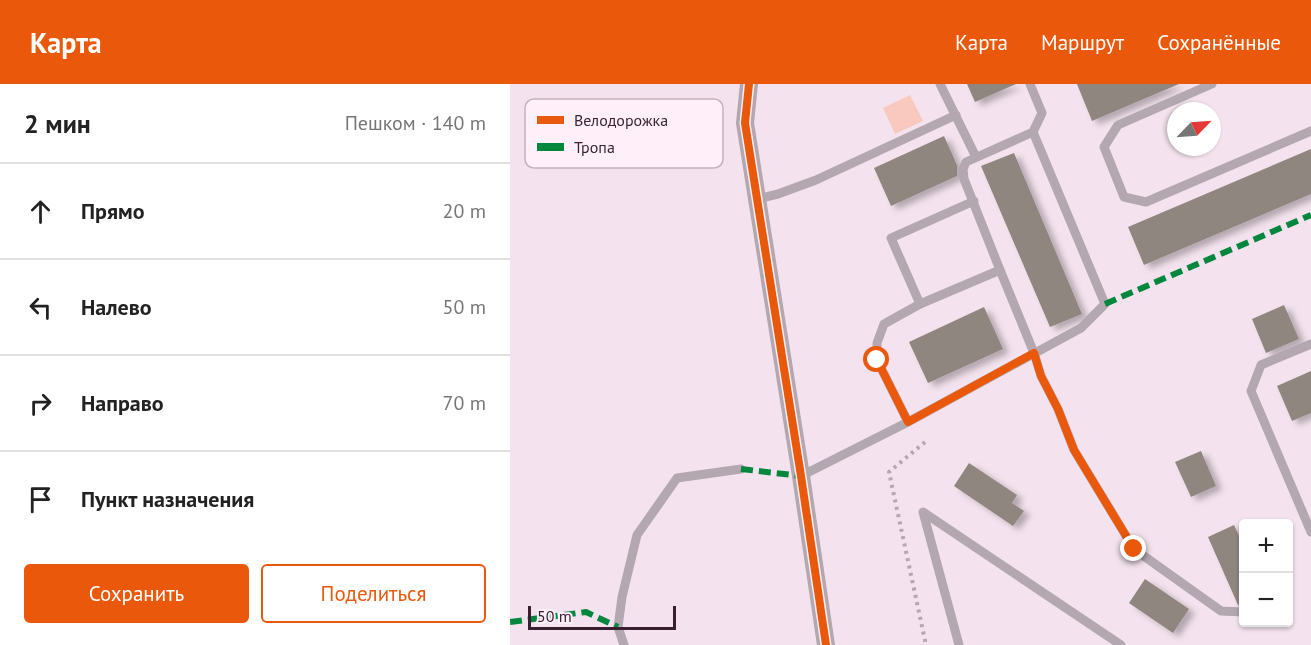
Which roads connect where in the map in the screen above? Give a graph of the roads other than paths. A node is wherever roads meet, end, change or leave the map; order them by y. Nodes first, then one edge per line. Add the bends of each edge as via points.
1 (749, 84) edge
2 (940, 84) edge
3 (1030, 84) edge
4 (1212, 84) edge
5 (956, 115) junction
6 (1311, 131) edge
7 (1033, 132) junction
8 (976, 158) junction
9 (757, 199) junction
10 (974, 201) junction
11 (999, 270) junction
12 (920, 304) junction
13 (1311, 344) edge
14 (1034, 353) junction
15 (908, 422) junction
16 (741, 469) dead end
17 (801, 476) junction
18 (1311, 532) edge
19 (1239, 612) edge
20 (624, 645) edge
21 (826, 645) edge
22 (959, 645) edge
23 (1121, 645) edge

1 - 9 street via 745,123
2 - 5 lane
3 - 7 lane via 1042,113
4 - 6 lane via 1118,125 1104,147 1124,197 1146,202
5 - 8 lane
5 - 9 lane via 816,180
7 - 8 lane
7 - 14 lane via 1105,304 1081,328
8 - 10 lane via 966,162 963,169
9 - 17 street
10 - 11 lane
10 - 12 lane via 891,237
11 - 12 lane
11 - 14 lane
12 - 15 lane via 884,324 877,343 877,360
13 - 18 lane via 1262,365 1251,391
14 - 15 lane
14 - 19 lane via 1074,450 1134,549 1221,611
15 - 17 lane
16 - 20 lane via 677,478 637,535 618,627
17 - 21 street
22 - 23 lane via 922,512

